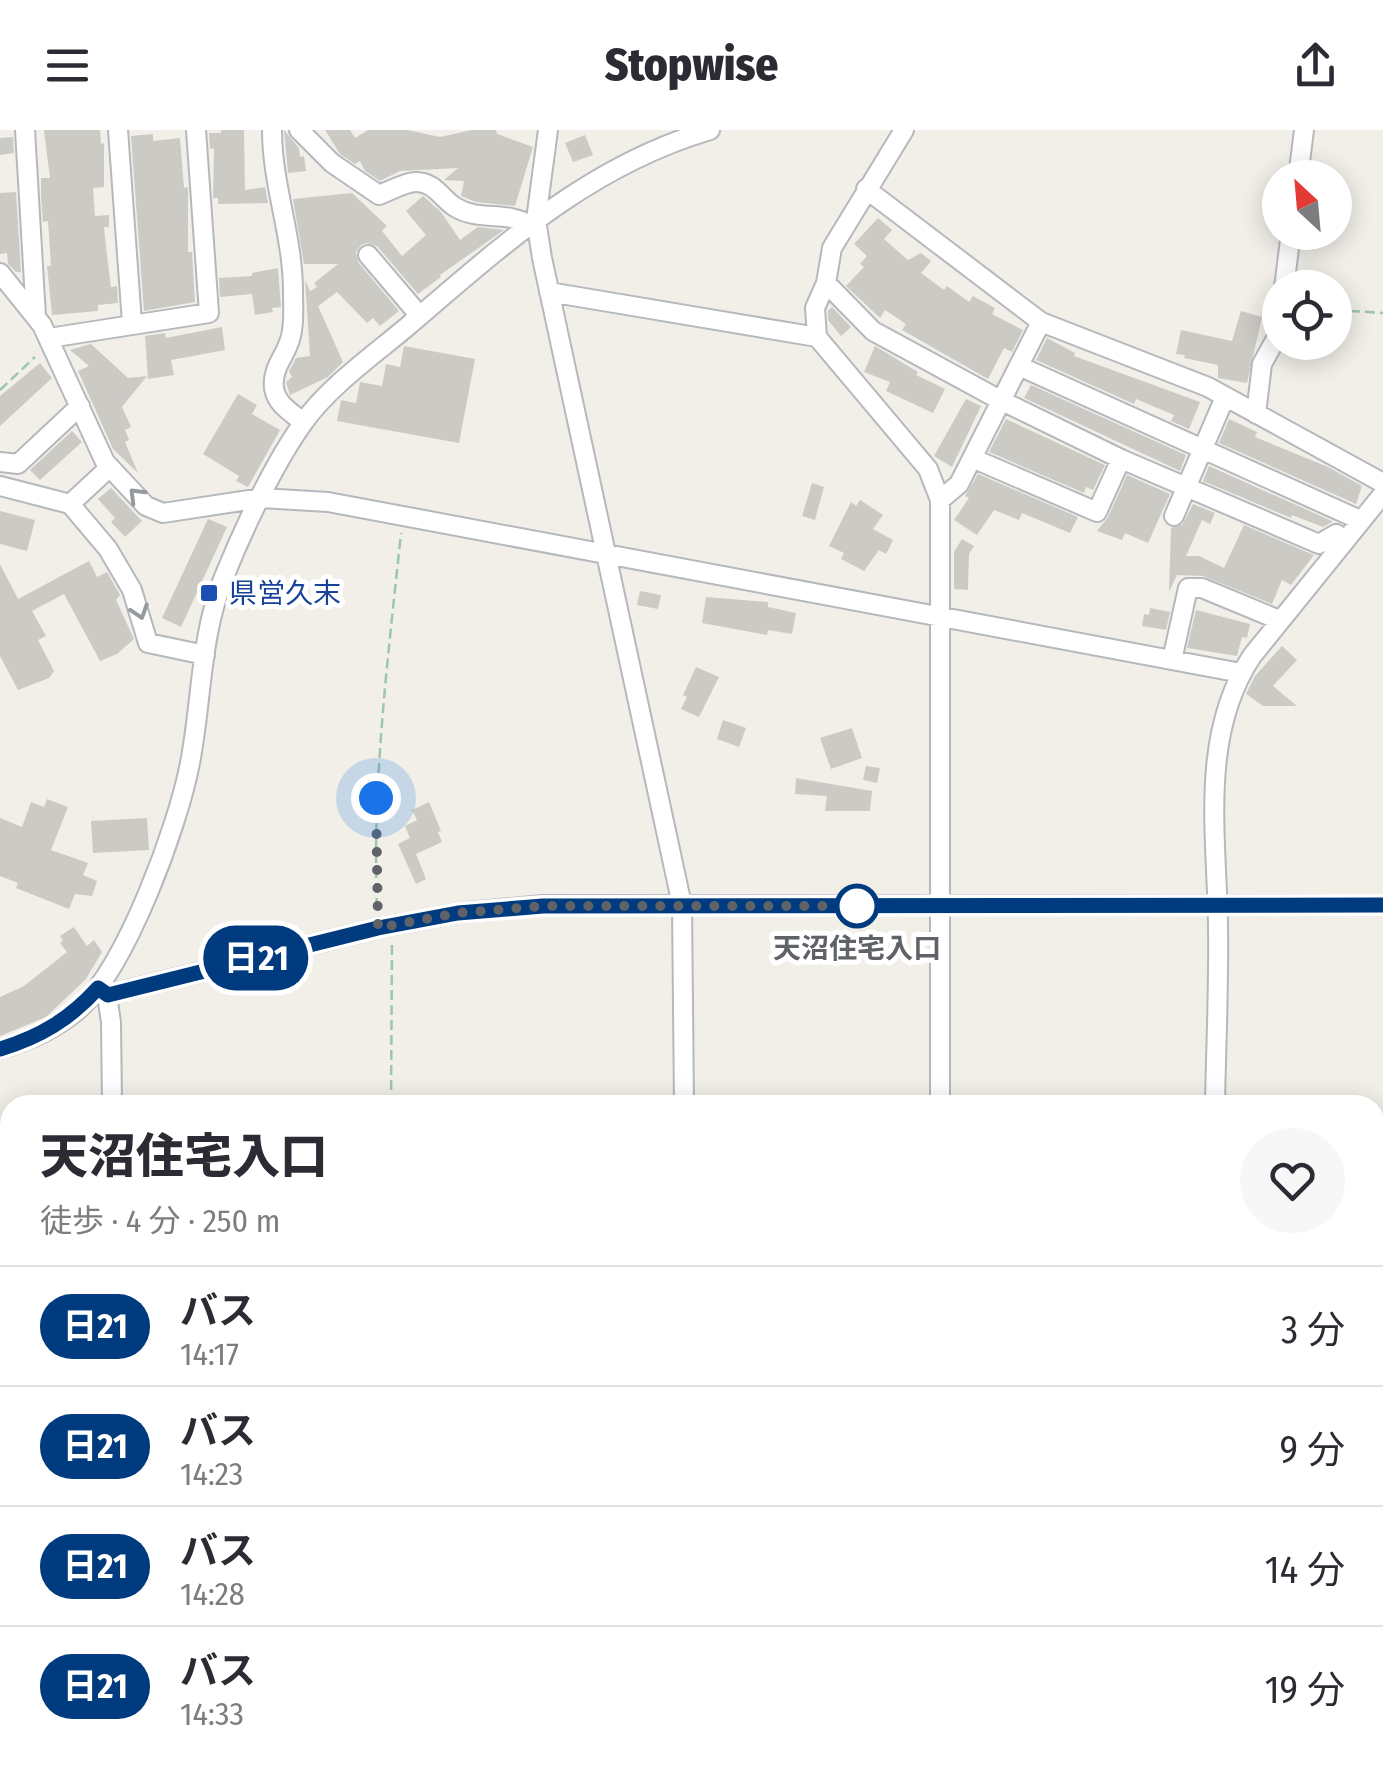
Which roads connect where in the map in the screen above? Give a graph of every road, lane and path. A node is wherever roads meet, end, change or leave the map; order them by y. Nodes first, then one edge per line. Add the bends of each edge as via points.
1 (25, 130) edge
2 (118, 130) edge
3 (196, 130) edge
4 (272, 130) edge
5 (300, 130) edge
6 (549, 130) edge
7 (710, 130) edge
8 (904, 130) edge
9 (1304, 130) edge
10 (1300, 160) edge
11 (866, 189) junction
12 (533, 223) junction
13 (368, 254) dead end
14 (0, 273) edge
15 (826, 283) junction
16 (549, 292) junction
17 (1352, 311) edge
18 (1383, 312) edge
19 (420, 316) junction
20 (36, 318) junction
21 (1040, 322) junction
22 (132, 323) junction
23 (816, 337) junction
24 (49, 340) junction
25 (1264, 360) edge
26 (1019, 366) junction
27 (0, 390) edge
28 (1226, 397) junction
29 (1000, 400) junction
30 (80, 406) junction
31 (1256, 414) junction
32 (304, 422) junction
33 (1203, 450) junction
34 (972, 458) junction
35 (1121, 458) junction
36 (0, 462) edge
37 (110, 466) junction
38 (1383, 483) edge
39 (0, 486) edge
40 (1187, 486) junction
41 (1383, 494) edge
42 (261, 498) junction
43 (940, 500) junction
44 (70, 504) junction
45 (403, 516) junction
46 (1174, 516) dead end
47 (1360, 520) junction
48 (1344, 540) junction
49 (606, 554) junction
50 (939, 617) junction
51 (1279, 620) junction
52 (205, 655) junction
53 (1172, 660) junction
54 (1240, 673) junction
55 (682, 905) junction
56 (1217, 905) junction
57 (1383, 905) edge
58 (942, 906) junction
59 (384, 926) junction
60 (103, 992) junction
61 (0, 1049) edge
62 (112, 1095) edge
63 (391, 1095) edge
64 (684, 1095) edge
65 (940, 1095) edge
66 (1215, 1095) edge

1 - 20 street
2 - 22 street
3 - 22 street via 210,310
4 - 32 street via 293,288 293,324 274,391
5 - 12 street via 332,163 379,195 416,182 435,188 456,208
6 - 12 street
7 - 12 street via 607,173
8 - 11 street
9 - 10 street
11 - 15 street via 832,248
11 - 21 street
12 - 16 street
12 - 19 street
13 - 19 street
14 - 20 street
15 - 23 street via 815,308
15 - 29 street via 874,331
16 - 23 street
16 - 49 street
17 - 18 path
19 - 32 street
20 - 24 street
21 - 26 street
21 - 28 street
22 - 24 street
23 - 43 street via 928,468
24 - 27 path
24 - 30 street
25 - 31 street
26 - 29 street
26 - 33 street
28 - 31 street
28 - 33 street
29 - 34 street
29 - 35 street
30 - 36 street via 18,464
30 - 37 street
31 - 38 street
32 - 42 street
33 - 40 street
33 - 47 street
34 - 35 street via 1097,512
34 - 43 street via 959,484
35 - 40 street
42 -> 37 street via 163,514 146,506
37 - 44 street
39 - 44 street
40 - 46 street
40 - 48 street via 1318,544 1336,534
41 - 47 street
42 - 45 street
42 - 52 street via 212,610
43 - 50 street
44 -> 52 street via 132,590 148,643
45 - 49 street
45 - 59 path via 374,831
47 - 48 street
48 - 51 street
49 - 50 street
49 - 55 street
50 - 53 street
50 - 58 street
51 - 53 street via 1188,588
51 - 54 street
52 - 60 street via 179,808
53 - 54 street
54 - 56 street via 1219,732 1214,770
55 - 58 street
55 - 59 street via 543,906
55 - 64 street
56 - 57 street
56 - 58 street
56 - 66 street
58 - 65 street
59 - 60 street
59 - 63 path
60 - 61 street via 42,1034
60 - 62 street via 111,1022

